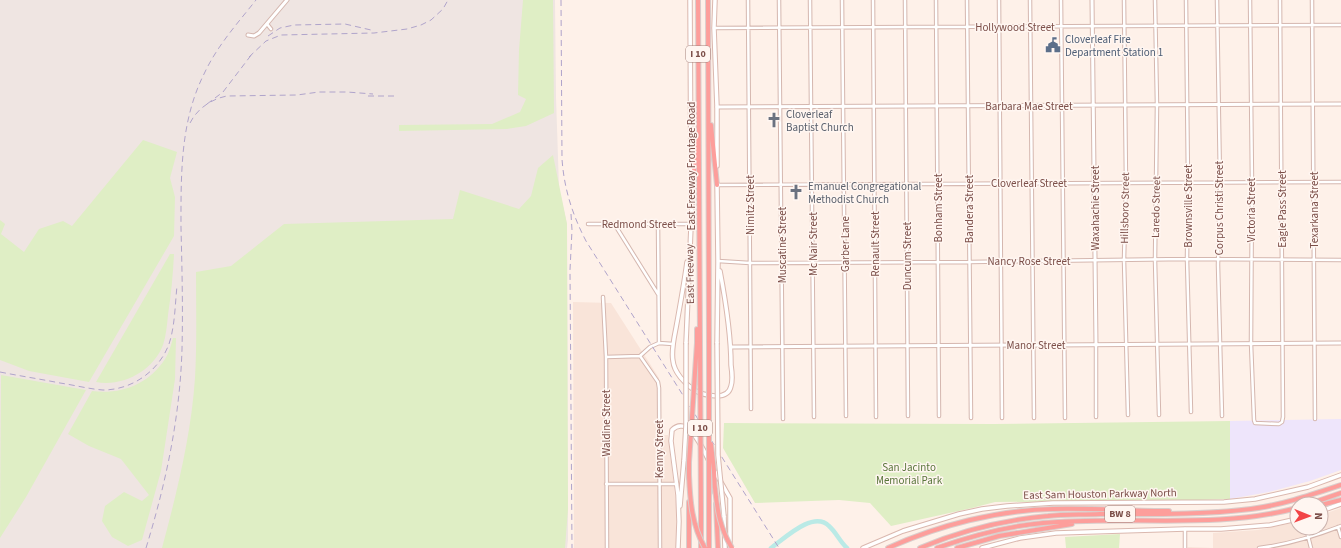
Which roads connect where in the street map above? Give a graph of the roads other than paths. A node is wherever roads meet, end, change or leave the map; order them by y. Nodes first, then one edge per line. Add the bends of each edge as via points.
1 (286, 0) edge
2 (690, 0) edge
3 (698, 0) edge
4 (708, 0) edge
5 (715, 0) edge
6 (748, 0) edge
7 (780, 0) edge
8 (810, 0) edge
9 (842, 0) edge
10 (873, 0) edge
11 (905, 0) edge
12 (936, 0) edge
13 (967, 0) edge
14 (999, 0) edge
15 (1030, 0) edge
16 (1061, 0) edge
17 (1092, 0) edge
18 (1124, 0) edge
19 (1155, 0) edge
20 (1186, 0) edge
21 (1217, 0) edge
22 (1250, 0) edge
23 (1280, 0) edge
24 (1312, 0) edge
25 (267, 24) junction
26 (1217, 25) junction
27 (1249, 25) junction
28 (1280, 25) junction
29 (1312, 25) junction
30 (1341, 25) edge
31 (1030, 26) junction
32 (1061, 26) junction
33 (1092, 26) junction
34 (1124, 26) junction
35 (1155, 26) junction
36 (1186, 26) junction
37 (873, 27) junction
38 (905, 27) junction
39 (936, 27) junction
40 (967, 27) junction
41 (999, 27) junction
42 (714, 28) junction
43 (748, 28) junction
44 (779, 28) junction
45 (810, 28) junction
46 (842, 28) junction
47 (271, 29) dead end
48 (248, 35) dead end
49 (1251, 104) junction
50 (1281, 104) junction
51 (1313, 104) junction
52 (1341, 104) edge
53 (708, 105) junction
54 (1094, 105) junction
55 (1125, 105) junction
56 (1157, 105) junction
57 (1188, 105) junction
58 (1219, 105) junction
59 (874, 106) junction
60 (906, 106) junction
61 (937, 106) junction
62 (969, 106) junction
63 (1000, 106) junction
64 (1031, 106) junction
65 (1063, 106) junction
66 (698, 107) junction
67 (749, 107) junction
68 (781, 107) junction
69 (812, 107) junction
70 (844, 107) junction
71 (717, 108) junction
72 (1188, 182) junction
73 (1220, 182) junction
74 (1252, 182) junction
75 (1282, 182) junction
76 (1314, 182) junction
77 (1341, 182) edge
78 (1032, 183) junction
79 (1063, 183) junction
80 (1094, 183) junction
81 (1126, 183) junction
82 (1156, 183) junction
83 (781, 184) junction
84 (812, 184) junction
85 (844, 184) junction
86 (875, 184) junction
87 (907, 184) junction
88 (937, 184) junction
89 (969, 184) junction
90 (1001, 184) junction
91 (717, 185) junction
92 (749, 185) junction
93 (692, 204) junction
94 (588, 224) dead end
95 (615, 224) junction
96 (658, 224) junction
97 (691, 224) junction
98 (690, 245) junction
99 (1187, 259) junction
100 (1251, 259) junction
101 (1124, 260) junction
102 (1155, 260) junction
103 (1219, 260) junction
104 (1282, 260) junction
105 (1314, 260) junction
106 (1341, 260) edge
107 (718, 261) junction
108 (1001, 261) junction
109 (1032, 261) junction
110 (1064, 261) junction
111 (1095, 261) junction
112 (813, 262) junction
113 (845, 262) junction
114 (875, 262) junction
115 (907, 262) junction
116 (938, 262) junction
117 (970, 262) junction
118 (750, 263) junction
119 (782, 263) junction
120 (658, 294) junction
121 (604, 297) dead end
122 (698, 343) junction
123 (1251, 343) junction
124 (1283, 343) junction
125 (1314, 343) junction
126 (1341, 343) edge
127 (659, 344) junction
128 (673, 344) junction
129 (1096, 344) junction
130 (1126, 344) junction
131 (1158, 344) junction
132 (1189, 344) junction
133 (1220, 344) junction
134 (938, 345) junction
135 (970, 345) junction
136 (1002, 345) junction
137 (1033, 345) junction
138 (1064, 345) junction
139 (750, 346) junction
140 (782, 346) junction
141 (813, 346) junction
142 (845, 346) junction
143 (876, 346) junction
144 (908, 346) junction
145 (731, 347) junction
146 (640, 356) junction
147 (606, 357) junction
148 (751, 409) dead end
149 (709, 412) junction
150 (1191, 412) dead end
151 (1128, 415) dead end
152 (1159, 415) dead end
153 (846, 416) dead end
154 (908, 416) dead end
155 (939, 416) dead end
156 (1222, 416) dead end
157 (814, 417) dead end
158 (876, 417) dead end
159 (1096, 417) dead end
160 (1283, 417) joint
161 (971, 418) dead end
162 (1002, 418) dead end
163 (1034, 418) dead end
164 (1065, 418) dead end
165 (783, 419) dead end
166 (1315, 419) dead end
167 (1341, 475) edge
168 (690, 476) junction
169 (606, 484) junction
170 (660, 484) junction
171 (677, 484) junction
172 (1341, 485) edge
173 (715, 488) junction
174 (1341, 494) edge
175 (1329, 498) edge
176 (1341, 500) edge
177 (1329, 503) edge
178 (1341, 504) edge
179 (1329, 508) edge
180 (1289, 510) edge
181 (1228, 511) junction
182 (1103, 521) junction
183 (1289, 521) edge
184 (679, 522) junction
185 (1340, 527) edge
186 (1185, 529) junction
187 (1308, 537) junction
188 (1341, 537) edge
189 (607, 548) edge
190 (660, 548) edge
191 (678, 548) edge
192 (690, 548) edge
193 (701, 548) edge
194 (705, 548) edge
195 (709, 548) edge
196 (718, 548) edge
197 (725, 548) edge
198 (731, 548) edge
199 (862, 548) edge
200 (888, 548) edge
201 (920, 548) edge
202 (937, 548) edge
203 (957, 548) edge
204 (982, 548) edge
205 (1185, 548) edge
206 (1259, 548) edge
207 (1311, 548) edge

1 - 25 street
2 - 93 main road, East Freeway Frontage Road
3 - 66 highway, East Freeway / I 10
4 - 53 highway, East Freeway / I 10
5 - 42 main road
6 - 43 street, Nimitz Street
7 - 44 street, Muscatine Street
8 - 45 street, Mc Nair Street
9 - 46 street, Garber Lane
10 - 37 street, Renault Street
11 - 38 street, Duncum Street
12 - 39 street, Bonham Street
13 - 40 street, Bandera Street
14 - 41 street
15 - 31 street
16 - 32 street
17 - 33 street, Waxahachie Street
18 - 34 street, Hillsboro Street
19 - 35 street, Laredo Street
20 - 36 street, Brownsville Street
21 - 26 street, Corpus Christi Street
22 - 27 street, Victoria Street
23 - 28 street, Eagle Pass Street
24 - 29 street, Texarkana Street
25 - 47 street
25 - 48 street via 257,35
26 - 27 street, Hollywood Street
26 - 36 street, Hollywood Street
26 - 58 street, Corpus Christi Street
27 - 28 street, Hollywood Street
27 - 49 street, Victoria Street
28 - 29 street, Hollywood Street
28 - 50 street, Eagle Pass Street
29 - 30 street, Hollywood Street
29 - 51 street, Texarkana Street
31 - 32 street, Hollywood Street
31 - 41 street, Hollywood Street
31 - 64 street
32 - 33 street, Hollywood Street
32 - 65 street
33 - 34 street, Hollywood Street
33 - 54 street, Waxahachie Street
34 - 35 street, Hollywood Street
34 - 55 street, Hillsboro Street
35 - 36 street, Hollywood Street
35 - 56 street, Laredo Street
36 - 57 street, Brownsville Street
37 - 38 street, Hollywood Street
37 - 46 street, Hollywood Street
37 - 59 street, Renault Street
38 - 39 street, Hollywood Street
38 - 60 street, Duncum Street
39 - 40 street, Hollywood Street
39 - 61 street, Bonham Street
40 - 41 street, Hollywood Street
40 - 62 street, Bandera Street
41 - 63 street
42 - 43 street, Hollywood Street
42 - 71 main road
43 - 44 street, Hollywood Street
43 - 67 street, Nimitz Street
44 - 45 street, Hollywood Street
44 - 68 street, Muscatine Street
45 - 46 street, Hollywood Street
45 - 69 street, Mc Nair Street
46 - 70 street, Garber Lane
49 - 50 street, Barbara Mae Street
49 - 58 street, Barbara Mae Street
49 - 74 street, Victoria Street
50 - 51 street, Barbara Mae Street
50 - 75 street, Eagle Pass Street
51 - 52 street, Barbara Mae Street
51 - 76 street, Texarkana Street
53 - 91 highway
53 - 149 highway, East Freeway / I 10, bridge
54 - 55 street, Barbara Mae Street
54 - 65 street, Barbara Mae Street
54 - 80 street, Waxahachie Street
55 - 56 street, Barbara Mae Street
55 - 81 street, Hillsboro Street
56 - 57 street, Barbara Mae Street
56 - 82 street, Laredo Street
57 - 58 street, Barbara Mae Street
57 - 72 street, Brownsville Street
58 - 73 street, Corpus Christi Street
59 - 60 street, Barbara Mae Street
59 - 70 street, Barbara Mae Street
59 - 86 street, Renault Street
60 - 61 street, Barbara Mae Street
60 - 87 street, Duncum Street
61 - 62 street, Barbara Mae Street
61 - 88 street, Bonham Street
62 - 63 street, Barbara Mae Street
62 - 89 street, Bandera Street
63 - 64 street, Barbara Mae Street
63 - 90 street
64 - 65 street, Barbara Mae Street
64 - 78 street
65 - 79 street
66 - 93 highway
66 - 122 highway, East Freeway / I 10
67 - 68 street, Barbara Mae Street
67 - 71 street, Barbara Mae Street
67 - 92 street, Nimitz Street
68 - 69 street, Barbara Mae Street
68 - 83 street, Muscatine Street
69 - 70 street, Barbara Mae Street
69 - 84 street, Mc Nair Street
70 - 85 street, Garber Lane
71 - 91 main road
72 - 73 street, Cloverleaf Street
72 - 82 street, Cloverleaf Street
72 - 99 street, Brownsville Street
73 - 74 street, Cloverleaf Street
73 - 103 street, Corpus Christi Street
74 - 75 street, Cloverleaf Street
74 - 100 street, Victoria Street
75 - 76 street, Cloverleaf Street
75 - 104 street, Eagle Pass Street
76 - 77 street, Cloverleaf Street
76 - 105 street, Texarkana Street
78 - 79 street, Cloverleaf Street
78 - 90 street, Cloverleaf Street
78 - 109 street
79 - 80 street, Cloverleaf Street
79 - 110 street
80 - 81 street, Cloverleaf Street
80 - 111 street, Waxahachie Street
81 - 82 street, Cloverleaf Street
81 - 101 street, Hillsboro Street
82 - 102 street, Laredo Street
83 - 84 street, Cloverleaf Street
83 - 92 street, Cloverleaf Street
83 - 119 street, Muscatine Street
84 - 85 street, Cloverleaf Street
84 - 112 street, Mc Nair Street
85 - 86 street, Cloverleaf Street
85 - 113 street, Garber Lane
86 - 87 street, Cloverleaf Street
86 - 114 street, Renault Street
87 - 88 street, Cloverleaf Street
87 - 115 street, Duncum Street
88 - 89 street, Cloverleaf Street
88 - 116 street, Bonham Street
89 - 90 street, Cloverleaf Street
89 - 117 street, Bandera Street
90 - 108 street
91 - 92 street, Cloverleaf Street
91 - 107 main road
92 - 118 street, Nimitz Street
93 - 97 main road, East Freeway Frontage Road
94 - 95 street, Redmond Street
95 - 96 street, Redmond Street
95 - 120 street
96 - 97 street, Redmond Street
96 - 120 street
97 - 98 main road, East Freeway Frontage Road
98 - 128 main road
98 - 184 main road, East Freeway Frontage Road, bridge via 686,317 686,425
99 - 102 street, Nancy Rose Street
99 - 103 street, Nancy Rose Street
99 - 132 street, Brownsville Street
100 - 103 street, Nancy Rose Street
100 - 104 street, Nancy Rose Street
100 - 123 street, Victoria Street
101 - 102 street, Nancy Rose Street
101 - 111 street, Nancy Rose Street
101 - 130 street, Hillsboro Street
102 - 131 street, Laredo Street
103 - 133 street, Corpus Christi Street
104 - 105 street, Nancy Rose Street
104 - 124 street, Eagle Pass Street
105 - 106 street, Nancy Rose Street
105 - 125 street, Texarkana Street
107 - 118 street, Nancy Rose Street
107 - 145 main road
107 - 197 main road, bridge via 718,455
108 - 109 street, Nancy Rose Street
108 - 117 street, Nancy Rose Street
108 - 136 street
109 - 110 street, Nancy Rose Street
109 - 137 street
110 - 111 street, Nancy Rose Street
110 - 138 street
111 - 129 street, Waxahachie Street
112 - 113 street, Nancy Rose Street
112 - 119 street, Nancy Rose Street
112 - 141 street, Mc Nair Street
113 - 114 street, Nancy Rose Street
113 - 142 street, Garber Lane
114 - 115 street, Nancy Rose Street
114 - 143 street, Renault Street
115 - 116 street, Nancy Rose Street
115 - 144 street, Duncum Street
116 - 117 street, Nancy Rose Street
116 - 134 street, Bonham Street
117 - 135 street, Bandera Street
118 - 119 street, Nancy Rose Street
118 - 139 street, Nimitz Street
119 - 140 street, Muscatine Street
120 - 127 street
121 - 147 street, Waldine Street
122 - 168 highway, bridge via 690,438
122 - 193 highway, East Freeway / I 10, bridge
123 - 124 street, Manor Street
123 - 133 street, Manor Street
123 - 160 street, Victoria Street via 1255,423 1279,424
124 - 125 street, Manor Street
124 - 160 street, Eagle Pass Street
125 - 126 street, Manor Street
125 - 166 street, Texarkana Street
127 - 128 street
127 - 146 street via 650,347
128 - 145 main road via 673,364 682,379 695,391 718,396 731,388
129 - 130 street, Manor Street
129 - 138 street, Manor Street
129 - 159 street, Waxahachie Street
130 - 131 street, Manor Street
130 - 151 street, Hillsboro Street
131 - 132 street, Manor Street
131 - 152 street, Laredo Street
132 - 133 street, Manor Street
132 - 150 street, Brownsville Street
133 - 156 street, Corpus Christi Street
134 - 135 street, Manor Street
134 - 144 street, Manor Street
134 - 155 street, Bonham Street
135 - 136 street, Manor Street
135 - 161 street, Bandera Street
136 - 137 street, Manor Street
136 - 162 street
137 - 138 street, Manor Street
137 - 163 street
138 - 164 street
139 - 140 street, Manor Street
139 - 145 street, Manor Street
139 - 148 street, Nimitz Street
140 - 141 street, Manor Street
140 - 165 street, Muscatine Street
141 - 142 street, Manor Street
141 - 157 street, Mc Nair Street
142 - 143 street, Manor Street
142 - 153 street, Garber Lane
143 - 144 street, Manor Street
143 - 158 street, Renault Street
144 - 154 street, Duncum Street
146 - 147 street
146 - 170 street, Kenny Street via 658,382 659,388
147 - 169 street, Waldine Street
149 - 173 highway, bridge
149 - 195 highway, East Freeway / I 10, bridge
167 - 199 main road, East Sam Houston Parkway North / BW 8 via 1308,487 1255,499 1224,502 1053,503 1007,506 959,514 903,531
168 - 192 highway, bridge
168 - 194 highway, bridge via 695,523
169 - 170 street
169 - 189 street, Waldine Street
170 - 171 street
170 - 190 street, Kenny Street
171 - 184 main road
171 - 198 main road via 671,435 675,427 683,426 694,435 730,498
172 - 181 highway, East Sam Houston Parkway North / BW 8 via 1273,505
173 - 196 highway, bridge
173 - 198 highway, bridge via 721,524
174 - 175 highway
176 - 177 highway
178 - 179 main road
180 - 182 highway, BW 8 via 1223,520
181 - 200 highway via 1052,509 1004,514 965,522
181 - 201 highway, East Sam Houston Parkway North / BW 8 via 1036,517 975,530
182 - 202 highway, BW 8 via 1026,525 977,535
182 - 203 highway via 1021,532
183 - 186 main road, BW 8 via 1246,528
184 - 191 main road, East Freeway Frontage Road
185 - 187 street
185 - 188 street
186 - 204 main road, BW 8 via 1056,533 1014,539
186 - 205 street
187 - 206 street
187 - 207 street

